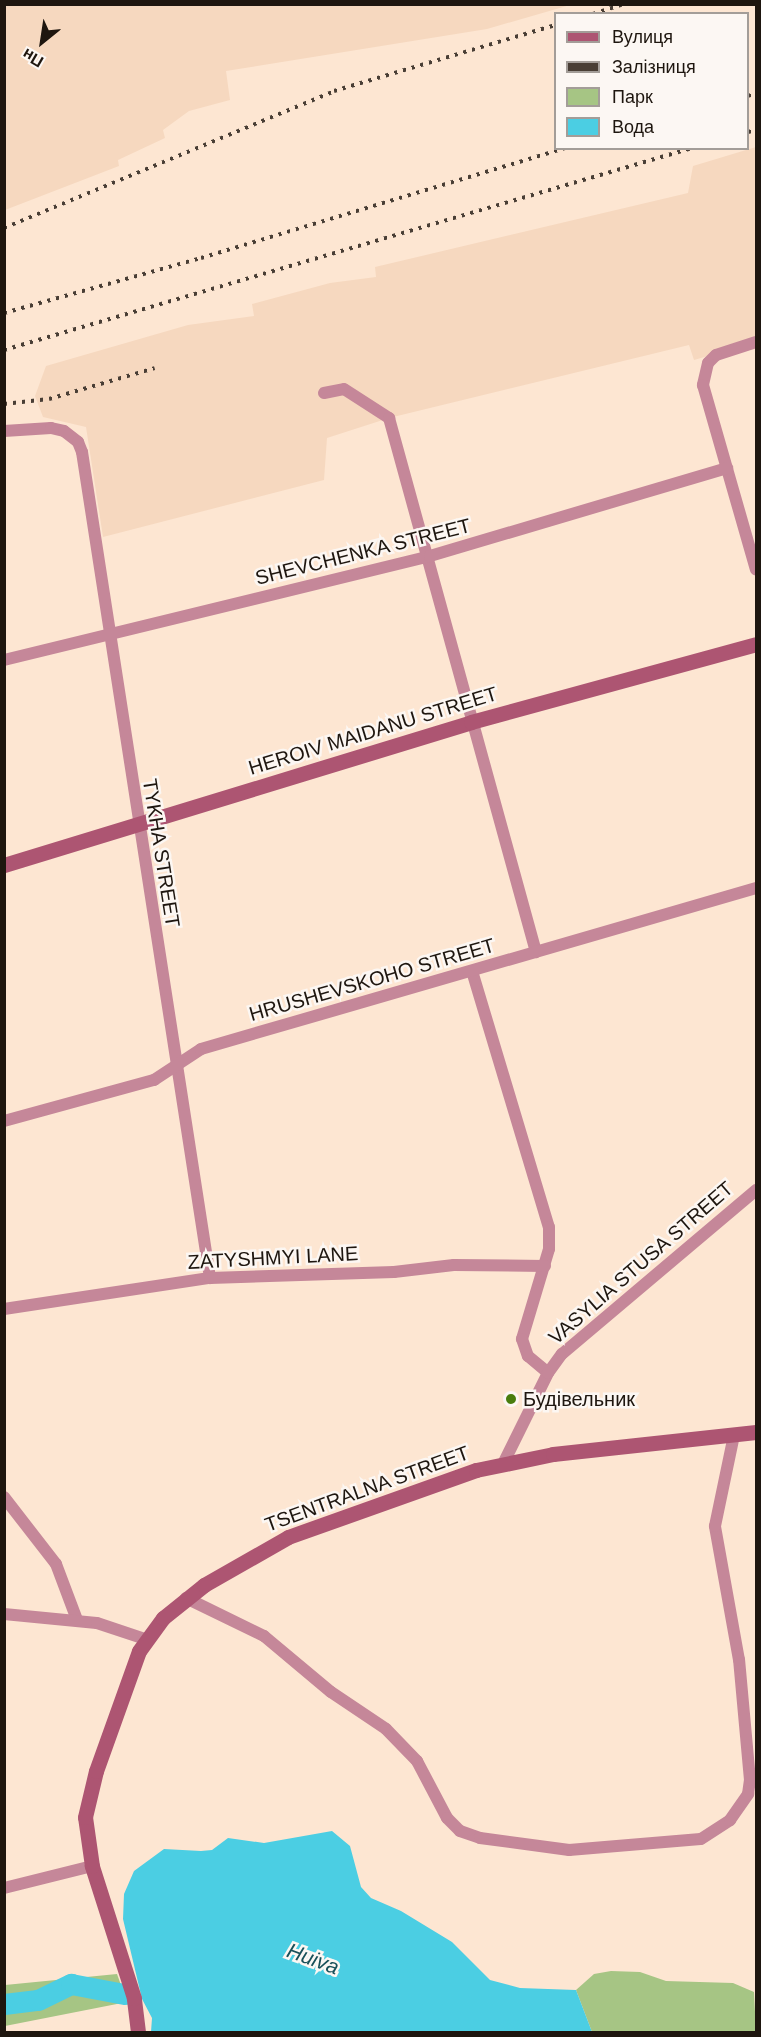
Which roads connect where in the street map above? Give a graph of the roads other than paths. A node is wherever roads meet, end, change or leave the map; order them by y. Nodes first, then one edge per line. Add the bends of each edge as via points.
1 (756, 342) edge
2 (324, 393) dead end
3 (4, 431) edge
4 (727, 468) junction
5 (430, 556) junction
6 (756, 570) edge
7 (109, 636) junction
8 (756, 644) edge
9 (4, 660) edge
10 (471, 722) junction
11 (137, 825) junction
12 (4, 865) edge
13 (756, 888) edge
14 (536, 952) junction
15 (472, 971) junction
16 (174, 1065) junction
17 (4, 1121) edge
18 (756, 1190) edge
19 (545, 1266) junction
20 (210, 1278) junction
21 (4, 1309) edge
22 (548, 1373) junction
23 (756, 1431) edge
24 (734, 1435) junction
25 (504, 1462) junction
26 (4, 1497) edge
27 (186, 1598) junction
28 (4, 1614) edge
29 (77, 1620) junction
30 (145, 1639) junction
31 (752, 1794) edge
32 (92, 1866) junction
33 (4, 1888) edge
34 (138, 2032) edge

1 - 4 street via 716,355 708,363 703,385
2 - 5 street via 344,389 389,418
3 - 7 street, TYKHA STREET via 51,428 73,436 82,452
4 - 5 street, SHEVCHENKA STREET
4 - 6 street
5 - 7 street, SHEVCHENKA STREET
5 - 10 street
7 - 9 street, SHEVCHENKA STREET
7 - 11 street, TYKHA STREET
8 - 10 street, HEROIV MAIDANU STREET
10 - 11 street, HEROIV MAIDANU STREET
10 - 14 street
11 - 12 street, HEROIV MAIDANU STREET
11 - 16 street, TYKHA STREET
13 - 14 street, HRUSHEVSKOHO STREET
14 - 15 street, HRUSHEVSKOHO STREET
15 - 16 street, HRUSHEVSKOHO STREET via 201,1049
15 - 19 street via 549,1227
16 - 17 street, HRUSHEVSKOHO STREET via 150,1081
16 - 20 street, TYKHA STREET
18 - 22 street, VASYLIA STUSA STREET via 589,1329
19 - 20 street, ZATYSHMYI LANE via 454,1265 394,1272
19 - 22 street via 524,1329 523,1348
20 - 21 street, ZATYSHMYI LANE
22 - 25 street, VASYLIA STUSA STREET
23 - 24 street, TSENTRALNA STREET
24 - 25 street, TSENTRALNA STREET
24 - 31 street via 715,1526 740,1660
25 - 27 street, TSENTRALNA STREET via 288,1537
26 - 29 street via 56,1564
27 - 30 street, TSENTRALNA STREET
27 - 31 street via 264,1636 331,1692 386,1729 417,1761 453,1826 471,1836 549,1850 675,1844 716,1831
28 - 29 street
29 - 30 street via 128,1630
30 - 32 street, TSENTRALNA STREET via 89,1796 86,1836
32 - 33 street
32 - 34 street, TSENTRALNA STREET via 134,1998

